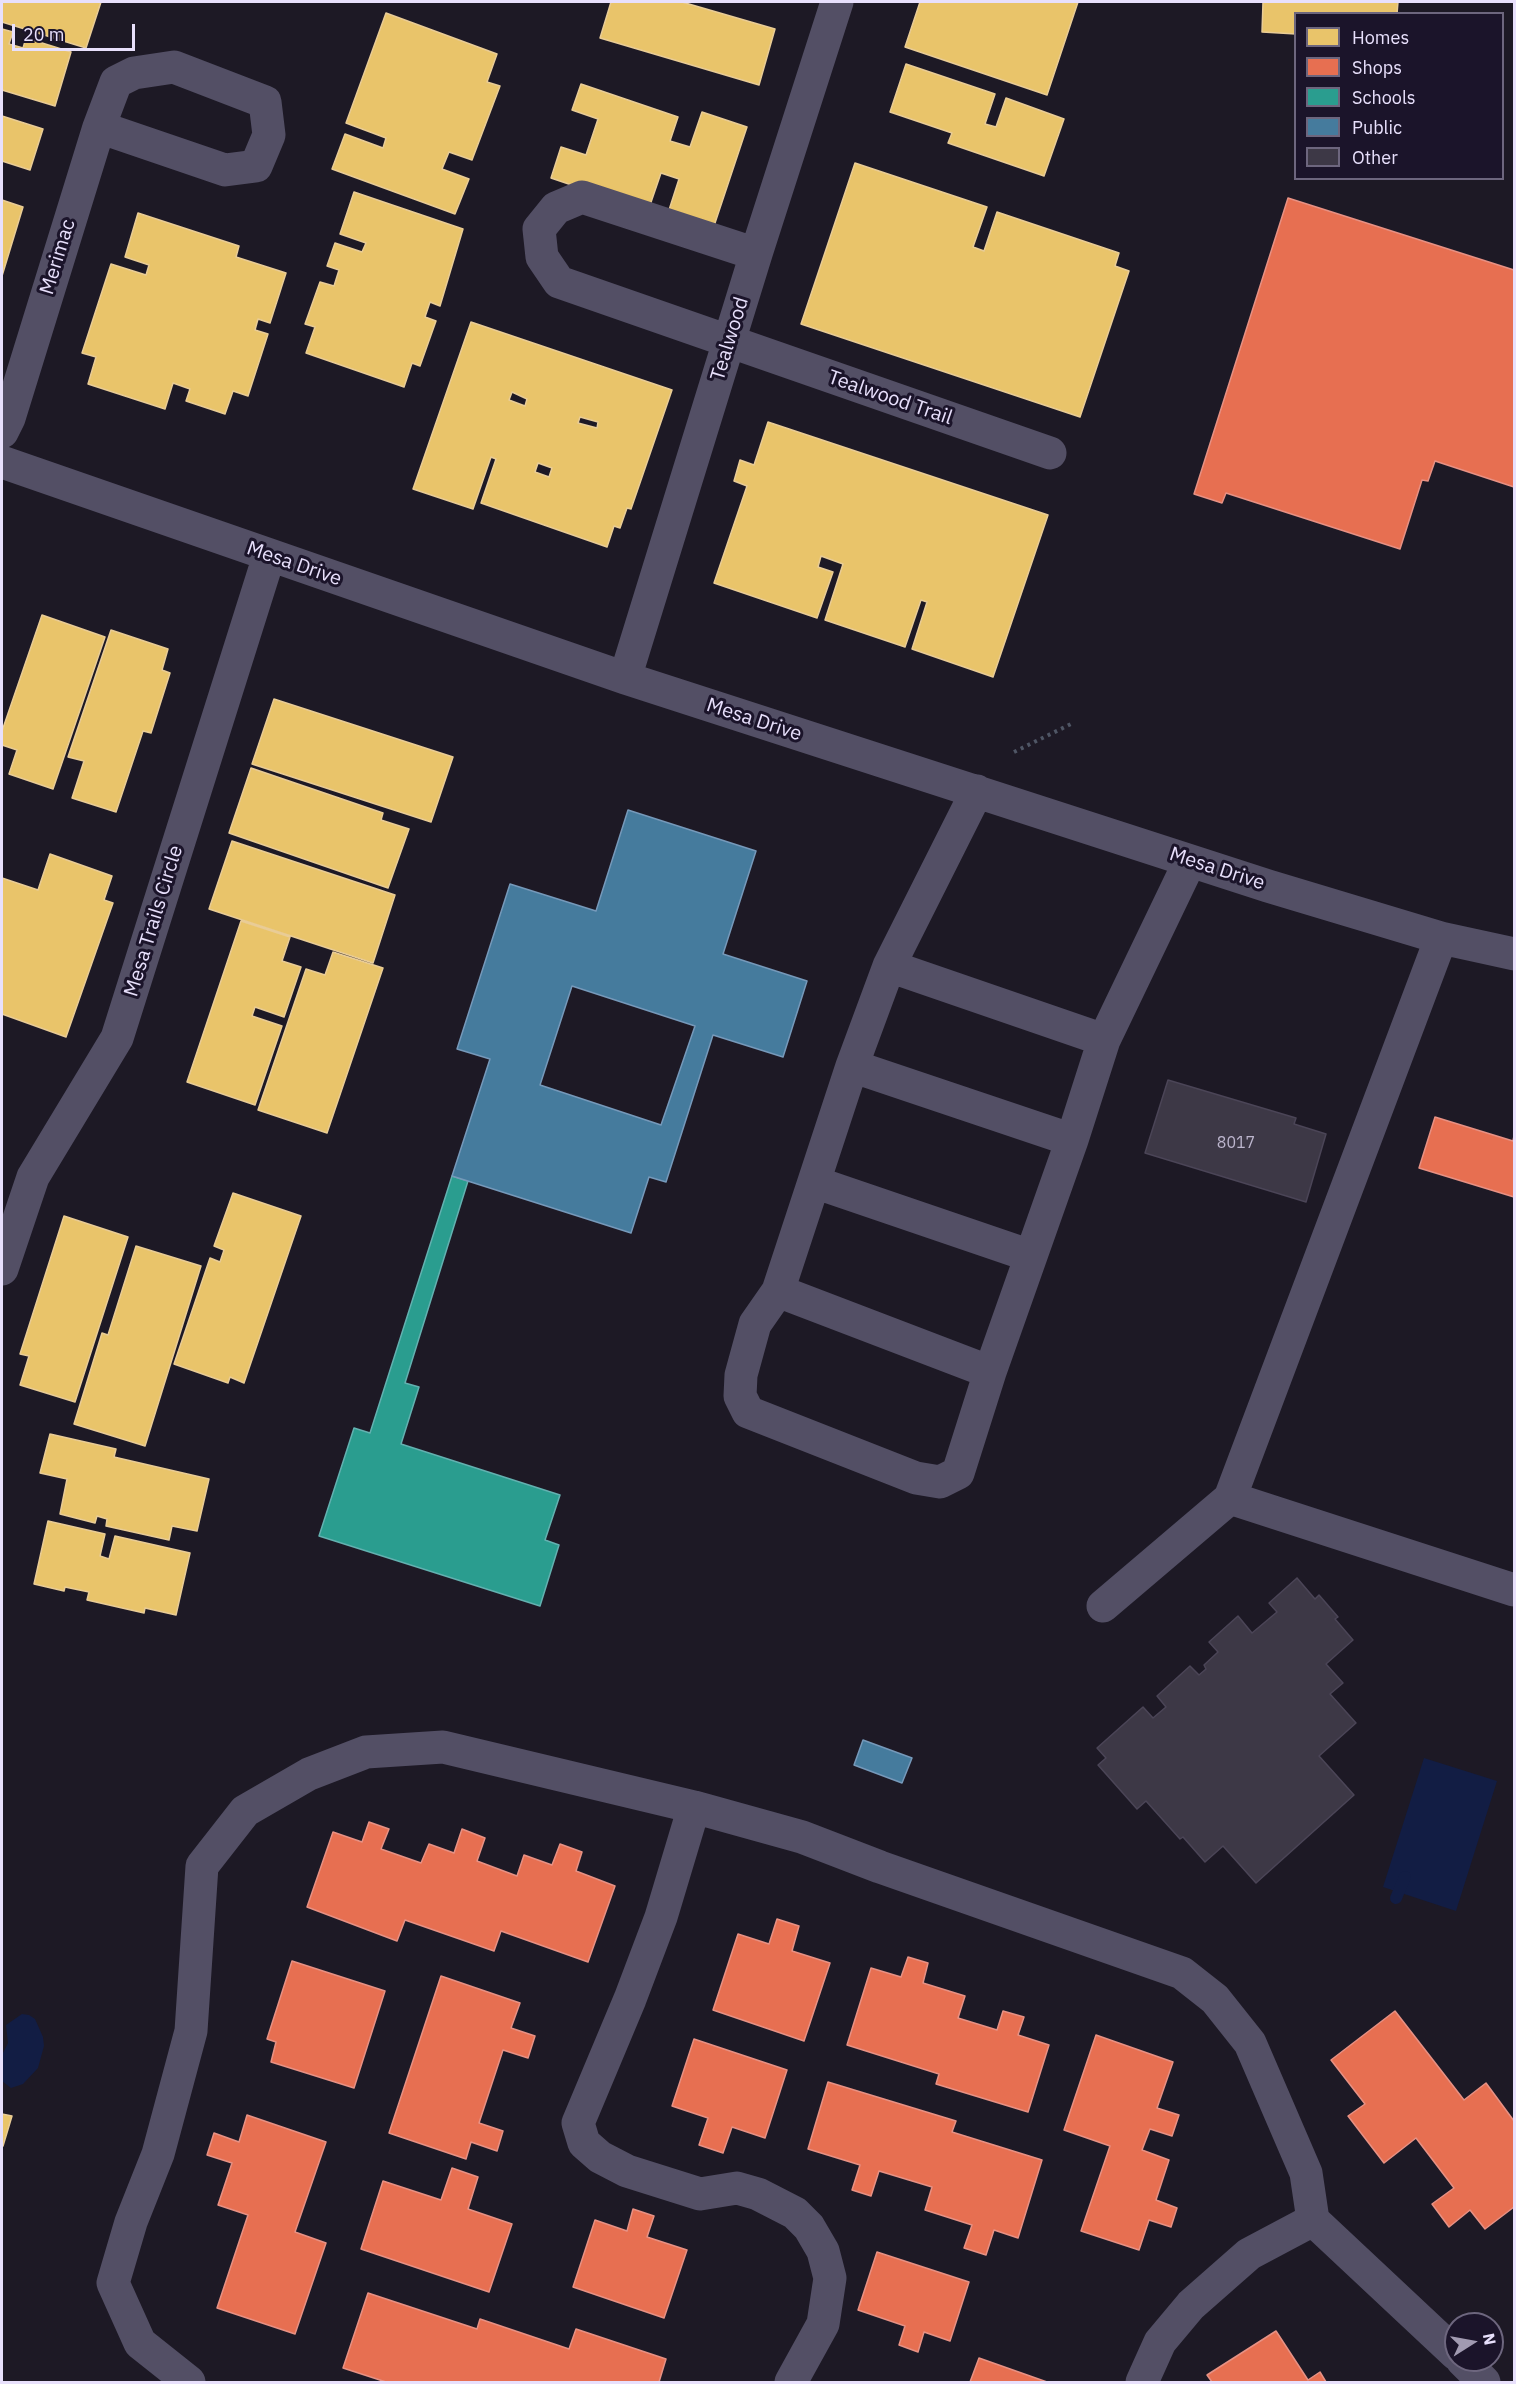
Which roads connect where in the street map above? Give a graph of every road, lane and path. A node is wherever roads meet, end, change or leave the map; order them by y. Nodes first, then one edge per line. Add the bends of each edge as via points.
1 (837, 2) edge
2 (99, 127) junction
3 (756, 254) junction
4 (729, 342) junction
5 (2, 432) edge
6 (1050, 453) dead end
7 (2, 462) edge
8 (269, 556) junction
9 (625, 678) junction
10 (1071, 724) dead end
11 (1014, 752) dead end
12 (976, 791) junction
13 (1190, 861) junction
14 (1441, 938) junction
15 (1515, 954) edge
16 (889, 966) junction
17 (1104, 1040) junction
18 (852, 1066) junction
19 (1072, 1140) junction
20 (814, 1182) junction
21 (1031, 1256) junction
22 (2, 1269) edge
23 (778, 1291) junction
24 (990, 1372) junction
25 (1230, 1498) junction
26 (1515, 1590) edge
27 (1104, 1606) dead end
28 (694, 1807) junction
29 (1313, 2220) junction
30 (1444, 2343) edge
31 (189, 2382) edge
32 (791, 2382) edge
33 (1142, 2382) edge

1 - 3 street, Tealwood
2 - 2 street, Merimac via 116,82 134,73 174,67 265,102 269,135 256,166 225,170
2 - 5 street, Merimac
3 - 4 street, Tealwood
3 - 4 street, Tealwood Trail via 582,196 556,208 539,229 542,257 559,282
4 - 6 street, Tealwood Trail
4 - 9 street, Tealwood
7 - 8 street, Mesa Drive
8 - 9 street, Mesa Drive
8 - 22 street, Mesa Trails Circle via 117,1038 33,1177
9 - 12 street, Mesa Drive
10 - 11 path
12 - 13 street, Mesa Drive
12 - 16 street
13 - 14 street, Mesa Drive
13 - 17 street
14 - 15 street, Mesa Drive
14 - 25 street
16 - 17 street
16 - 18 street
17 - 19 street
18 - 19 street
18 - 20 street
19 - 21 street
20 - 21 street
20 - 23 street
21 - 24 street
23 - 24 street
23 - 24 street via 756,1324 741,1375 740,1396 748,1412 916,1478 940,1482 958,1473
25 - 26 street
25 - 27 street
28 - 29 street via 802,1837 1182,1974 1215,1999 1250,2043 1306,2173
28 - 31 street via 443,1748 366,1752 309,1774 245,1811 202,1866 191,2031 158,2154 131,2222 113,2283 140,2343
28 - 32 street via 661,1917 578,2123 584,2143 600,2157 627,2171 700,2194 737,2188 758,2194 795,2213 809,2227 823,2251 830,2278 823,2324
29 - 30 street
29 - 33 street via 1249,2254 1191,2305 1160,2342

